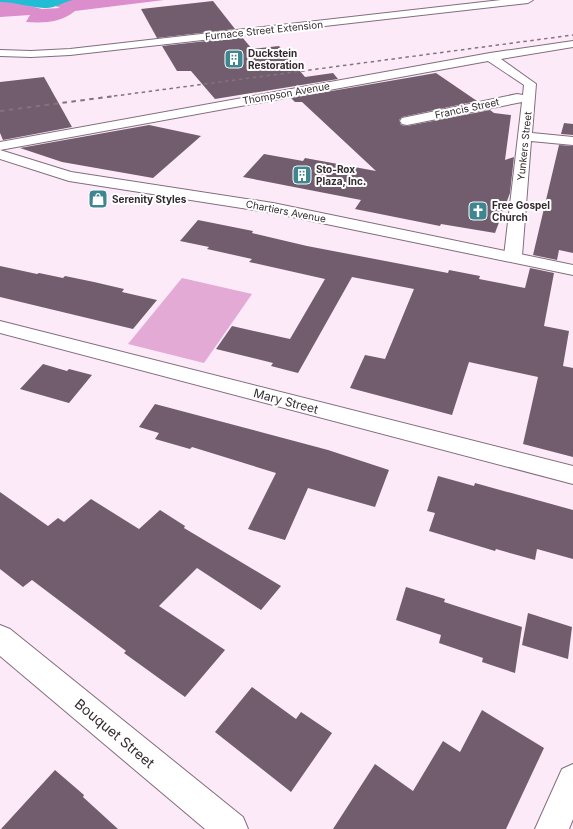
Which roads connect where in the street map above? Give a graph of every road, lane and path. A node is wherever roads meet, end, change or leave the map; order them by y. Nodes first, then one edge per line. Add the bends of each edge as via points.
1 (528, 0) edge
2 (573, 44) edge
3 (0, 53) edge
4 (490, 57) junction
5 (528, 99) junction
6 (407, 121) dead end
7 (525, 136) junction
8 (573, 142) edge
9 (0, 146) edge
10 (0, 154) edge
11 (513, 256) junction
12 (573, 270) edge
13 (0, 327) edge
14 (573, 475) edge
15 (0, 638) edge
16 (573, 780) edge
17 (231, 829) edge
18 (552, 829) edge

1 - 3 street, Furnace Street Extension via 70,52
2 - 4 street, Thompson Avenue
4 - 5 street, Yunkers Street via 530,84
4 - 9 street, Thompson Avenue
5 - 6 street, Francis Street via 517,98
5 - 7 street, Yunkers Street
7 - 8 street
7 - 11 street, Yunkers Street
10 - 11 street, Chartiers Avenue via 69,176 273,208
11 - 12 street, Chartiers Avenue
13 - 14 street, Mary Street
15 - 17 street, Bouquet Street
16 - 18 street

